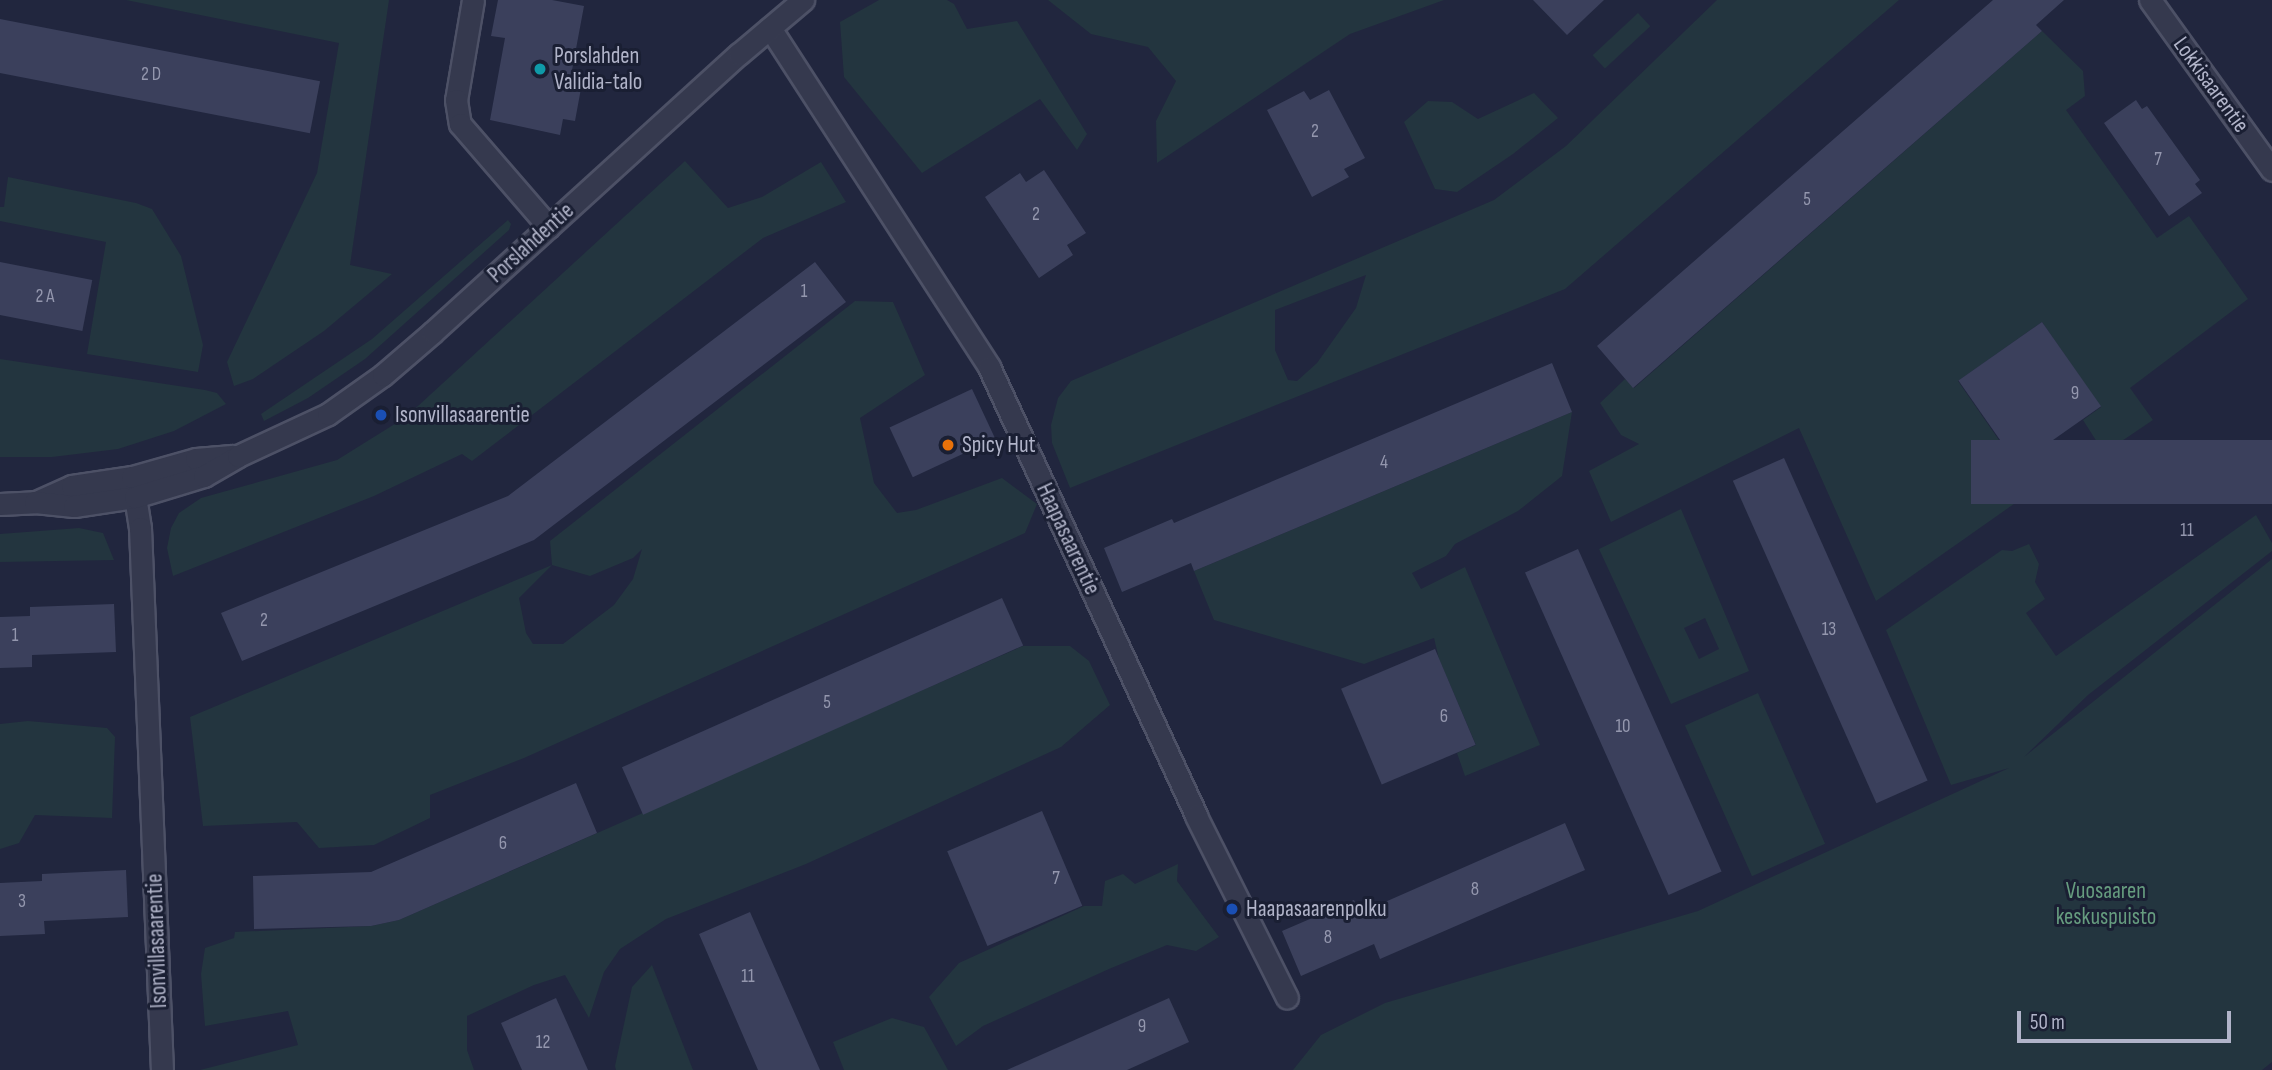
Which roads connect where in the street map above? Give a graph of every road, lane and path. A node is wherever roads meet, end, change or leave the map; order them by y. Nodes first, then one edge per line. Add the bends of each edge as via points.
1 (473, 0) edge
2 (803, 0) edge
3 (2150, 0) edge
4 (770, 28) junction
5 (2272, 170) edge
6 (549, 227) junction
7 (133, 487) junction
8 (0, 504) edge
9 (1287, 998) dead end
10 (162, 1070) edge

1 - 6 street via 456,100 460,124
2 - 4 street, Porslahdentie
3 - 5 street, Lokkisaarentie
4 - 6 street, Porslahdentie
4 - 9 street, Haapasaarentie via 994,377 1196,816
6 - 7 street, Porslahdentie via 383,375 328,414 204,476
7 - 8 street, Porslahdentie via 74,506
7 - 10 street, Isonvillasaarentie via 140,542

